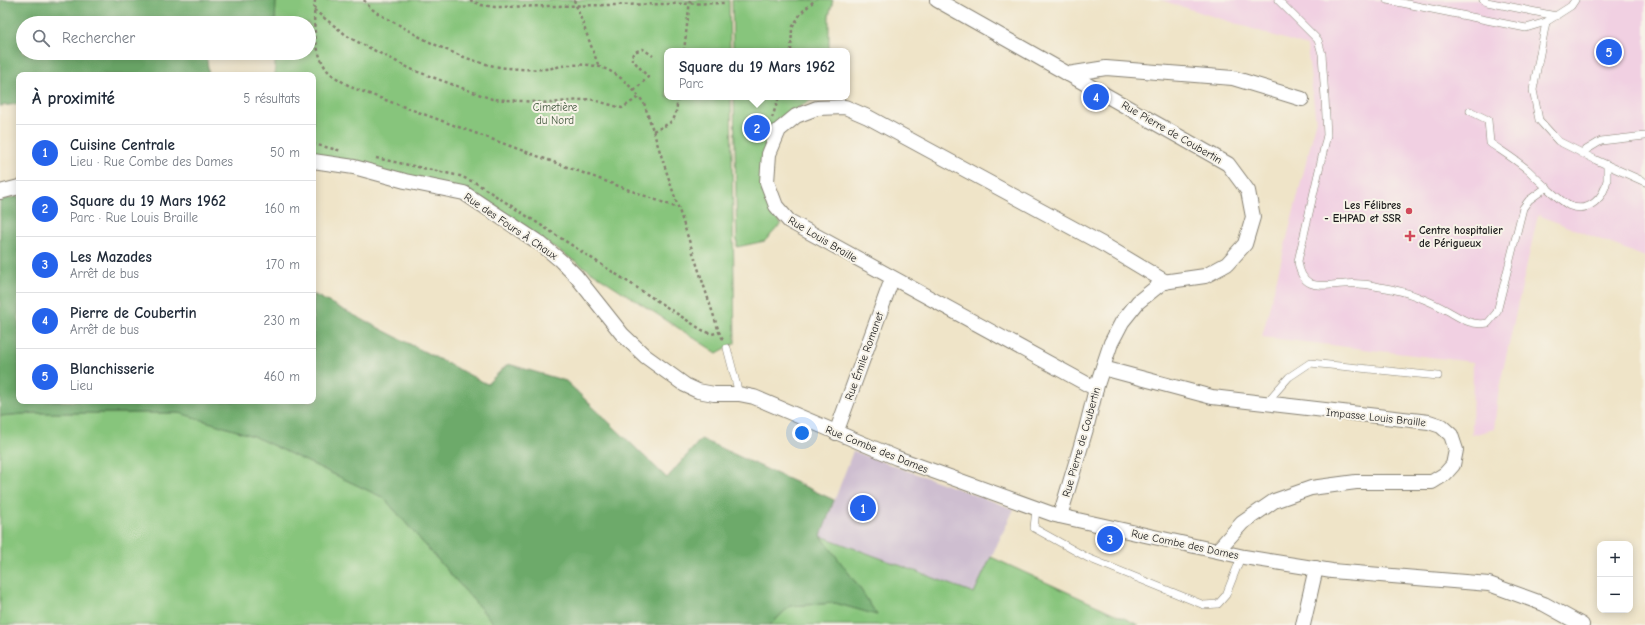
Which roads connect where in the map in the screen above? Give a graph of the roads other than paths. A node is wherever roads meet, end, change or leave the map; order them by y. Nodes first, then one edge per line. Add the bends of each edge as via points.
1 (937, 0) edge
2 (1278, 0) edge
3 (1387, 0) edge
4 (1483, 0) edge
5 (1575, 0) edge
6 (1556, 16) junction
7 (1546, 22) junction
8 (1068, 74) junction
9 (1302, 99) dead end
10 (1470, 111) dead end
11 (1645, 136) edge
12 (1581, 153) junction
13 (316, 162) edge
14 (1606, 165) junction
15 (1645, 182) edge
16 (1547, 187) junction
17 (16, 188) edge
18 (0, 192) edge
19 (892, 278) junction
20 (1166, 282) junction
21 (727, 348) road end
22 (1102, 368) junction
23 (1438, 376) dead end
24 (1096, 389) junction
25 (739, 394) junction
26 (754, 397) joint
27 (1265, 404) junction
28 (836, 433) junction
29 (1036, 509) junction
30 (1060, 516) junction
31 (1217, 552) junction
32 (1241, 557) junction
33 (1316, 568) junction
34 (1303, 625) edge
35 (1582, 625) edge

1 - 8 street, Rue Pierre de Coubertin
2 - 16 lane via 1318,40 1322,54 1327,135 1298,261 1299,271 1309,282 1324,287 1362,284 1384,288 1417,296 1470,323 1488,323 1497,312 1523,208 1529,200
3 - 7 lane via 1526,28
4 - 6 lane
5 - 6 lane via 1571,6
6 - 7 lane
7 - 12 lane via 1533,90 1539,120 1558,141
8 - 9 street via 1106,68 1233,78
8 - 20 street, Rue Pierre de Coubertin via 1228,164 1248,191 1253,217 1241,249 1227,264 1205,276
10 - 16 lane via 1488,120 1490,143 1526,168
11 - 12 lane via 1601,141
12 - 14 lane
13 - 25 street, Rue des Fours À Chaux via 464,193 562,261 622,334 662,369 698,391
14 - 15 lane
14 - 16 lane via 1607,180 1603,192 1589,207 1569,206
17 - 18 street
19 - 20 street, Rue Louis Braille via 789,222 776,206 766,182 768,154 779,130 796,116 817,108 845,107 868,116 1106,246
19 - 24 street, Rue Louis Braille
19 - 28 street, Rue Émile Romanet
20 - 22 street, Rue Pierre de Coubertin via 1138,302 1122,322
21 - 25 lane
22 - 24 street, Rue Pierre de Coubertin
22 - 27 street, Impasse Louis Braille via 1212,397
23 - 27 lane via 1310,362 1289,377
24 - 30 street, Rue Pierre de Coubertin
25 - 26 street, Rue des Fours À Chaux
26 - 28 street, Rue Combe des Dames
27 - 31 street, Impasse Louis Braille via 1429,422 1442,426 1451,436 1456,450 1453,465 1432,482 1356,482 1311,488 1274,501 1242,522
28 - 29 street, Rue Combe des Dames
29 - 30 street, Rue Combe des Dames
29 - 32 lane via 1034,528 1088,558 1204,605 1218,604 1226,596
30 - 31 street, Rue Combe des Dames
31 - 32 street, Rue Combe des Dames
32 - 33 street, Rue Combe des Dames
33 - 34 street
33 - 35 street, Rue Combe des Dames via 1489,584 1544,604

